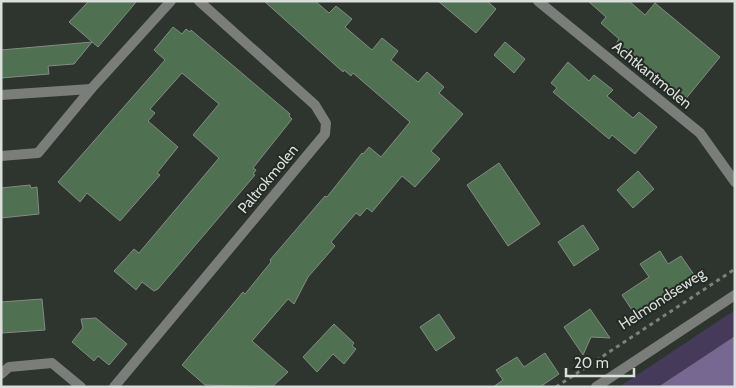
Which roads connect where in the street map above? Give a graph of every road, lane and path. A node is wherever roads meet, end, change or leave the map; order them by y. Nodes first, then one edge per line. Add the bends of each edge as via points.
1 (172, 1) edge
2 (199, 1) edge
3 (538, 1) edge
4 (91, 89) junction
5 (1, 95) edge
6 (1, 156) edge
7 (735, 182) edge
8 (735, 269) edge
9 (735, 295) edge
10 (1, 374) edge
11 (81, 387) edge
12 (114, 387) edge
13 (556, 387) edge
14 (596, 387) edge

1 - 4 street
2 - 12 street, Paltrokmolen via 315,105 326,123 325,134
3 - 7 street, Achtkantmolen via 700,134
4 - 5 street
4 - 6 street via 38,153
8 - 13 path, Helmondseweg
9 - 14 street
10 - 11 street via 9,367 52,362

